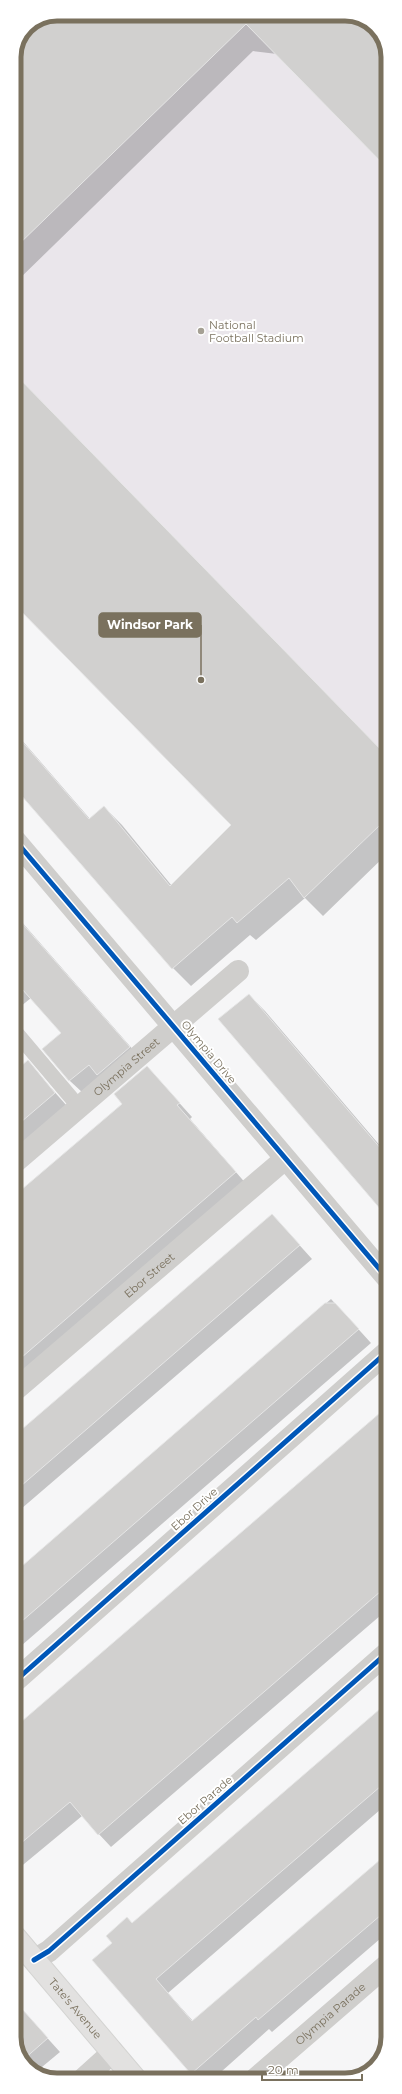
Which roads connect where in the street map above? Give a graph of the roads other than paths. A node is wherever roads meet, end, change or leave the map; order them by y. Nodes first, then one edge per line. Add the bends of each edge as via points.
1 (21, 849) edge
2 (238, 971) dead end
3 (174, 1025) junction
4 (21, 1038) edge
5 (79, 1107) junction
6 (21, 1157) edge
7 (284, 1159) junction
8 (381, 1271) edge
9 (381, 1356) edge
10 (21, 1385) edge
11 (381, 1658) edge
12 (21, 1676) edge
13 (21, 1944) edge
14 (34, 1960) junction
15 (381, 1970) edge
16 (113, 2052) junction
17 (90, 2073) edge
18 (130, 2073) edge
19 (262, 2073) edge

1 - 3 street, Olympia Drive
2 - 3 street, Olympia Street
3 - 5 street, Olympia Street
3 - 7 street, Olympia Drive
4 - 5 lane
5 - 6 street, Olympia Street
7 - 8 street, Olympia Drive
7 - 10 street, Ebor Street
9 - 12 street, Ebor Drive
11 - 14 street, Ebor Parade via 55,1945
13 - 14 street, Tate's Avenue
14 - 16 street, Tate's Avenue
15 - 19 street, Olympia Parade
16 - 17 street
16 - 18 street, Tate's Avenue

